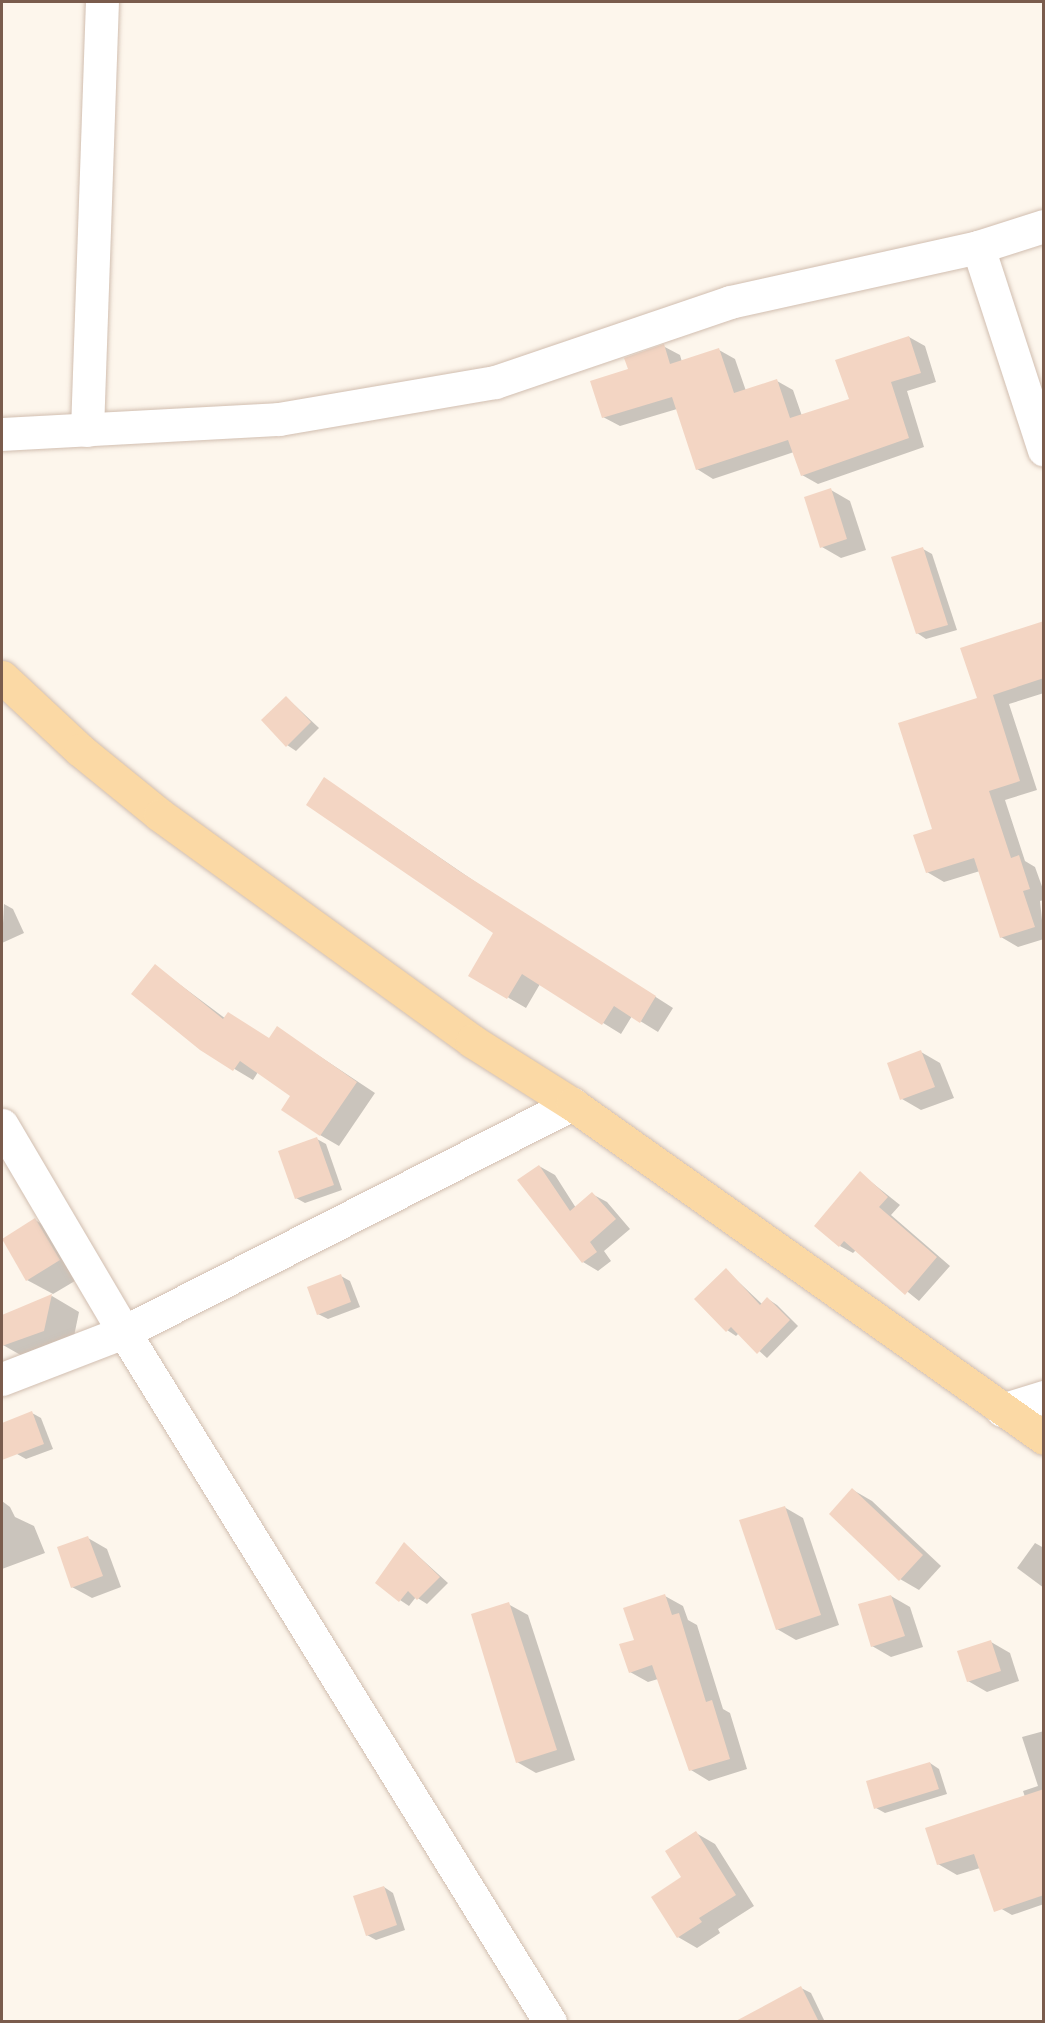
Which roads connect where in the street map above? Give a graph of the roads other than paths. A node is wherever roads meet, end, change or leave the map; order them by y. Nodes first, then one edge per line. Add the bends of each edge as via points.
1 (102, 2) edge
2 (1044, 226) edge
3 (978, 247) junction
4 (87, 430) junction
5 (2, 434) edge
6 (1044, 450) edge
7 (2, 677) edge
8 (572, 1104) junction
9 (2, 1125) edge
10 (124, 1332) junction
11 (2, 1379) edge
12 (1044, 1397) edge
13 (1002, 1410) junction
14 (1044, 1438) edge
15 (550, 2022) edge

1 - 4 street
2 - 3 street
3 - 4 street via 730,302 495,381 279,419
3 - 6 street
4 - 5 street
7 - 8 main road via 80,750 160,815 472,1041
8 - 10 street
8 - 13 main road
9 - 10 street
10 - 11 street
10 - 15 street
12 - 13 street
13 - 14 main road

